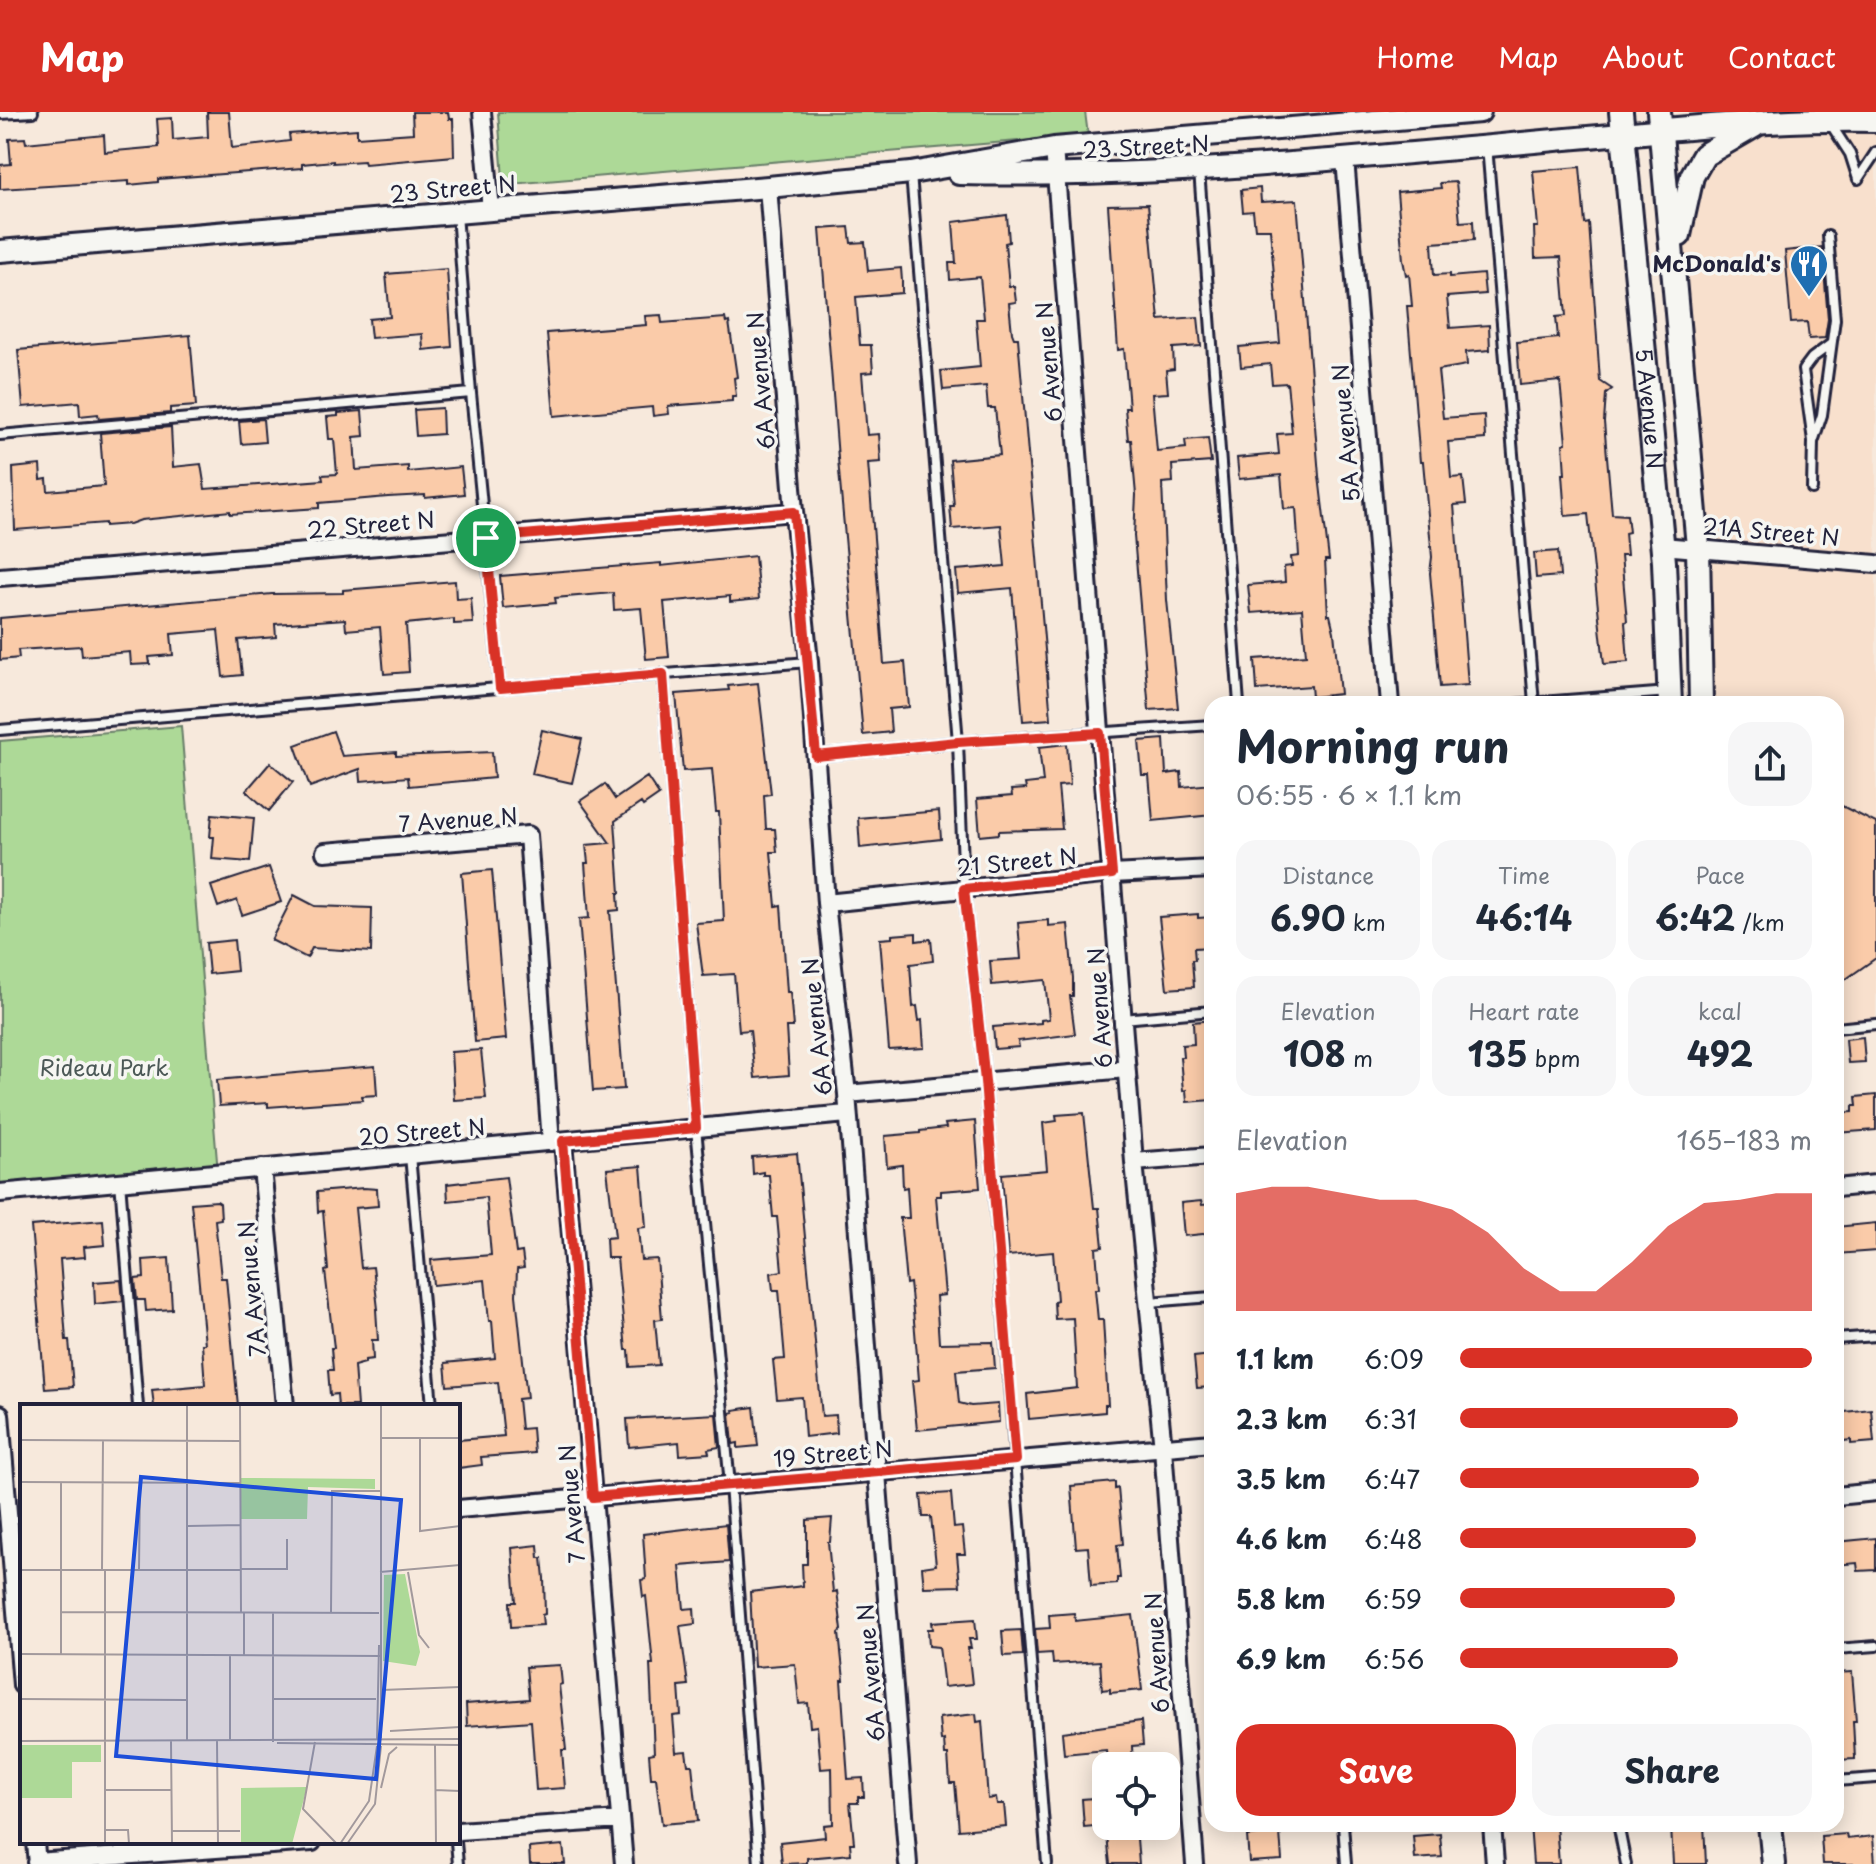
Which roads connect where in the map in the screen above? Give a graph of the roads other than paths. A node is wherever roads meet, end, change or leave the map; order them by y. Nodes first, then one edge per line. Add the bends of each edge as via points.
1 (33, 112) edge
2 (482, 112) edge
3 (1480, 112) edge
4 (0, 114) edge
5 (1402, 115) edge
6 (1827, 119) junction
7 (1277, 120) edge
8 (1876, 120) edge
9 (1660, 121) edge
10 (1760, 122) junction
11 (1622, 123) edge
12 (1487, 146) junction
13 (1054, 148) junction
14 (1876, 152) edge
15 (1345, 159) junction
16 (1199, 167) junction
17 (911, 173) junction
18 (1056, 176) junction
19 (768, 187) junction
20 (491, 210) junction
21 (457, 213) junction
22 (1828, 236) dead end
23 (0, 251) edge
24 (1674, 271) junction
25 (1831, 344) junction
26 (471, 393) junction
27 (0, 435) edge
28 (1813, 442) junction
29 (1812, 489) dead end
30 (794, 512) junction
31 (486, 538) junction
32 (1662, 546) junction
33 (1698, 547) junction
34 (1876, 564) edge
35 (0, 577) edge
36 (809, 662) junction
37 (663, 674) junction
38 (500, 688) junction
39 (1238, 696) edge
40 (1389, 696) edge
41 (1533, 696) edge
42 (1670, 696) edge
43 (1701, 696) edge
44 (1204, 726) edge
45 (0, 730) edge
46 (1100, 733) junction
47 (958, 742) junction
48 (816, 756) junction
49 (325, 852) dead end
50 (1204, 869) edge
51 (1112, 874) junction
52 (964, 889) junction
53 (826, 903) junction
54 (1204, 1012) edge
55 (1123, 1019) junction
56 (1876, 1024) edge
57 (1844, 1027) edge
58 (1126, 1069) junction
59 (985, 1081) junction
60 (847, 1094) junction
61 (847, 1114) junction
62 (696, 1128) junction
63 (557, 1141) junction
64 (410, 1155) junction
65 (1204, 1157) edge
66 (1134, 1162) junction
67 (262, 1168) junction
68 (120, 1181) junction
69 (1876, 1184) edge
70 (1844, 1187) edge
71 (0, 1193) edge
72 (1204, 1298) edge
73 (1148, 1302) junction
74 (1876, 1336) edge
75 (1844, 1338) edge
76 (138, 1404) edge
77 (285, 1404) edge
78 (432, 1404) edge
79 (0, 1414) edge
80 (1204, 1444) edge
81 (1163, 1448) junction
82 (1016, 1460) junction
83 (877, 1472) junction
84 (730, 1485) junction
85 (1876, 1492) edge
86 (1844, 1495) edge
87 (593, 1497) junction
88 (460, 1509) edge
89 (11, 1548) edge
90 (1876, 1646) edge
91 (1844, 1648) edge
92 (20, 1660) edge
93 (1876, 1778) edge
94 (1844, 1780) edge
95 (620, 1820) junction
96 (460, 1831) edge
97 (1344, 1832) edge
98 (1493, 1832) edge
99 (1620, 1832) edge
100 (1771, 1832) edge
101 (259, 1844) edge
102 (456, 1844) edge
103 (180, 1847) edge
104 (36, 1863) edge
105 (458, 1864) edge
106 (624, 1864) edge
107 (759, 1864) edge
108 (908, 1864) edge
109 (1047, 1864) edge
110 (1195, 1864) edge
111 (1346, 1864) edge
112 (1495, 1864) edge
113 (1626, 1864) edge
114 (1774, 1864) edge

1 - 4 lane
2 - 20 street
3 - 5 street, 23 Street N
5 - 7 street, 23 Street N
6 - 8 main road
6 - 10 main road
6 - 14 lane via 1842,138 1858,179
7 - 13 street, 23 Street N
9 - 10 main road
9 - 11 main road
9 - 24 main road, 5 Avenue N
10 - 24 main road via 1704,155 1681,216
11 - 12 street, 23 Street N
11 - 32 main road, 5 Avenue N
12 - 15 street, 23 Street N
12 - 41 lane
13 - 17 street, 23 Street N
13 - 18 street, 6 Avenue N
15 - 16 street, 23 Street N
15 - 40 street, 5A Avenue N
16 - 18 street, 23 Street N
16 - 39 lane
17 - 18 street, 23 Street N
17 - 19 street, 23 Street N
17 - 47 lane
18 - 46 street, 6 Avenue N
19 - 20 street, 23 Street N
19 - 30 street, 6A Avenue N
20 - 21 street, 23 Street N
21 - 23 street, 23 Street N
21 - 26 lane
22 - 25 lane via 1835,319
24 - 33 main road, 5 Avenue N
25 - 28 lane
25 - 28 lane via 1803,370
26 - 27 lane
26 - 31 lane
28 - 29 lane
30 - 31 street, 22 Street N
30 - 36 street, 6A Avenue N
31 - 35 street, 22 Street N
31 - 38 lane
32 - 33 street, 21A Street N
32 - 42 main road, 5 Avenue N
33 - 34 street, 21A Street N
33 - 43 main road, 5 Avenue N
36 - 37 lane
36 - 48 street, 6A Avenue N
37 - 38 lane
37 - 62 lane
38 - 45 lane
44 - 46 lane
46 - 47 lane
46 - 51 street, 6 Avenue N
47 - 48 lane
47 - 52 lane
48 - 53 street, 6A Avenue N
49 - 63 street, 7 Avenue N via 528,835
50 - 51 street, 21 Street N
51 - 52 street, 21 Street N
51 - 55 street, 6 Avenue N
52 - 53 street, 21 Street N
52 - 59 lane
53 - 60 street, 6A Avenue N
54 - 55 lane
55 - 58 street, 6 Avenue N
56 - 57 lane
58 - 59 street
58 - 66 street, 6 Avenue N
59 - 60 street
59 - 82 lane
60 - 61 street, 6A Avenue N
61 - 62 street, 20 Street N
61 - 83 street, 6A Avenue N
62 - 63 street, 20 Street N
62 - 84 lane
63 - 64 street, 20 Street N
63 - 87 street, 7 Avenue N
64 - 67 street, 20 Street N
64 - 78 lane
65 - 66 street
66 - 73 street, 6 Avenue N
67 - 68 street, 20 Street N
67 - 77 street, 7A Avenue N
68 - 71 street, 20 Street N
68 - 76 lane
69 - 70 street
72 - 73 lane
73 - 81 street, 6 Avenue N
74 - 75 lane
79 - 89 street
80 - 81 street, 19 Street N
81 - 82 street, 19 Street N
81 - 110 street, 6 Avenue N
82 - 83 street, 19 Street N
82 - 109 lane
83 - 84 street, 19 Street N
83 - 108 street, 6A Avenue N
84 - 87 street, 19 Street N
84 - 107 lane
85 - 86 street
87 - 88 street, 19 Street N
87 - 95 street, 7 Avenue N
89 - 92 street
90 - 91 lane
93 - 94 lane
95 - 96 street
95 - 106 street, 7 Avenue N
97 - 111 lane
98 - 112 street
99 - 113 lane
100 - 114 main road
101 - 103 street
102 - 105 lane
103 - 104 street

